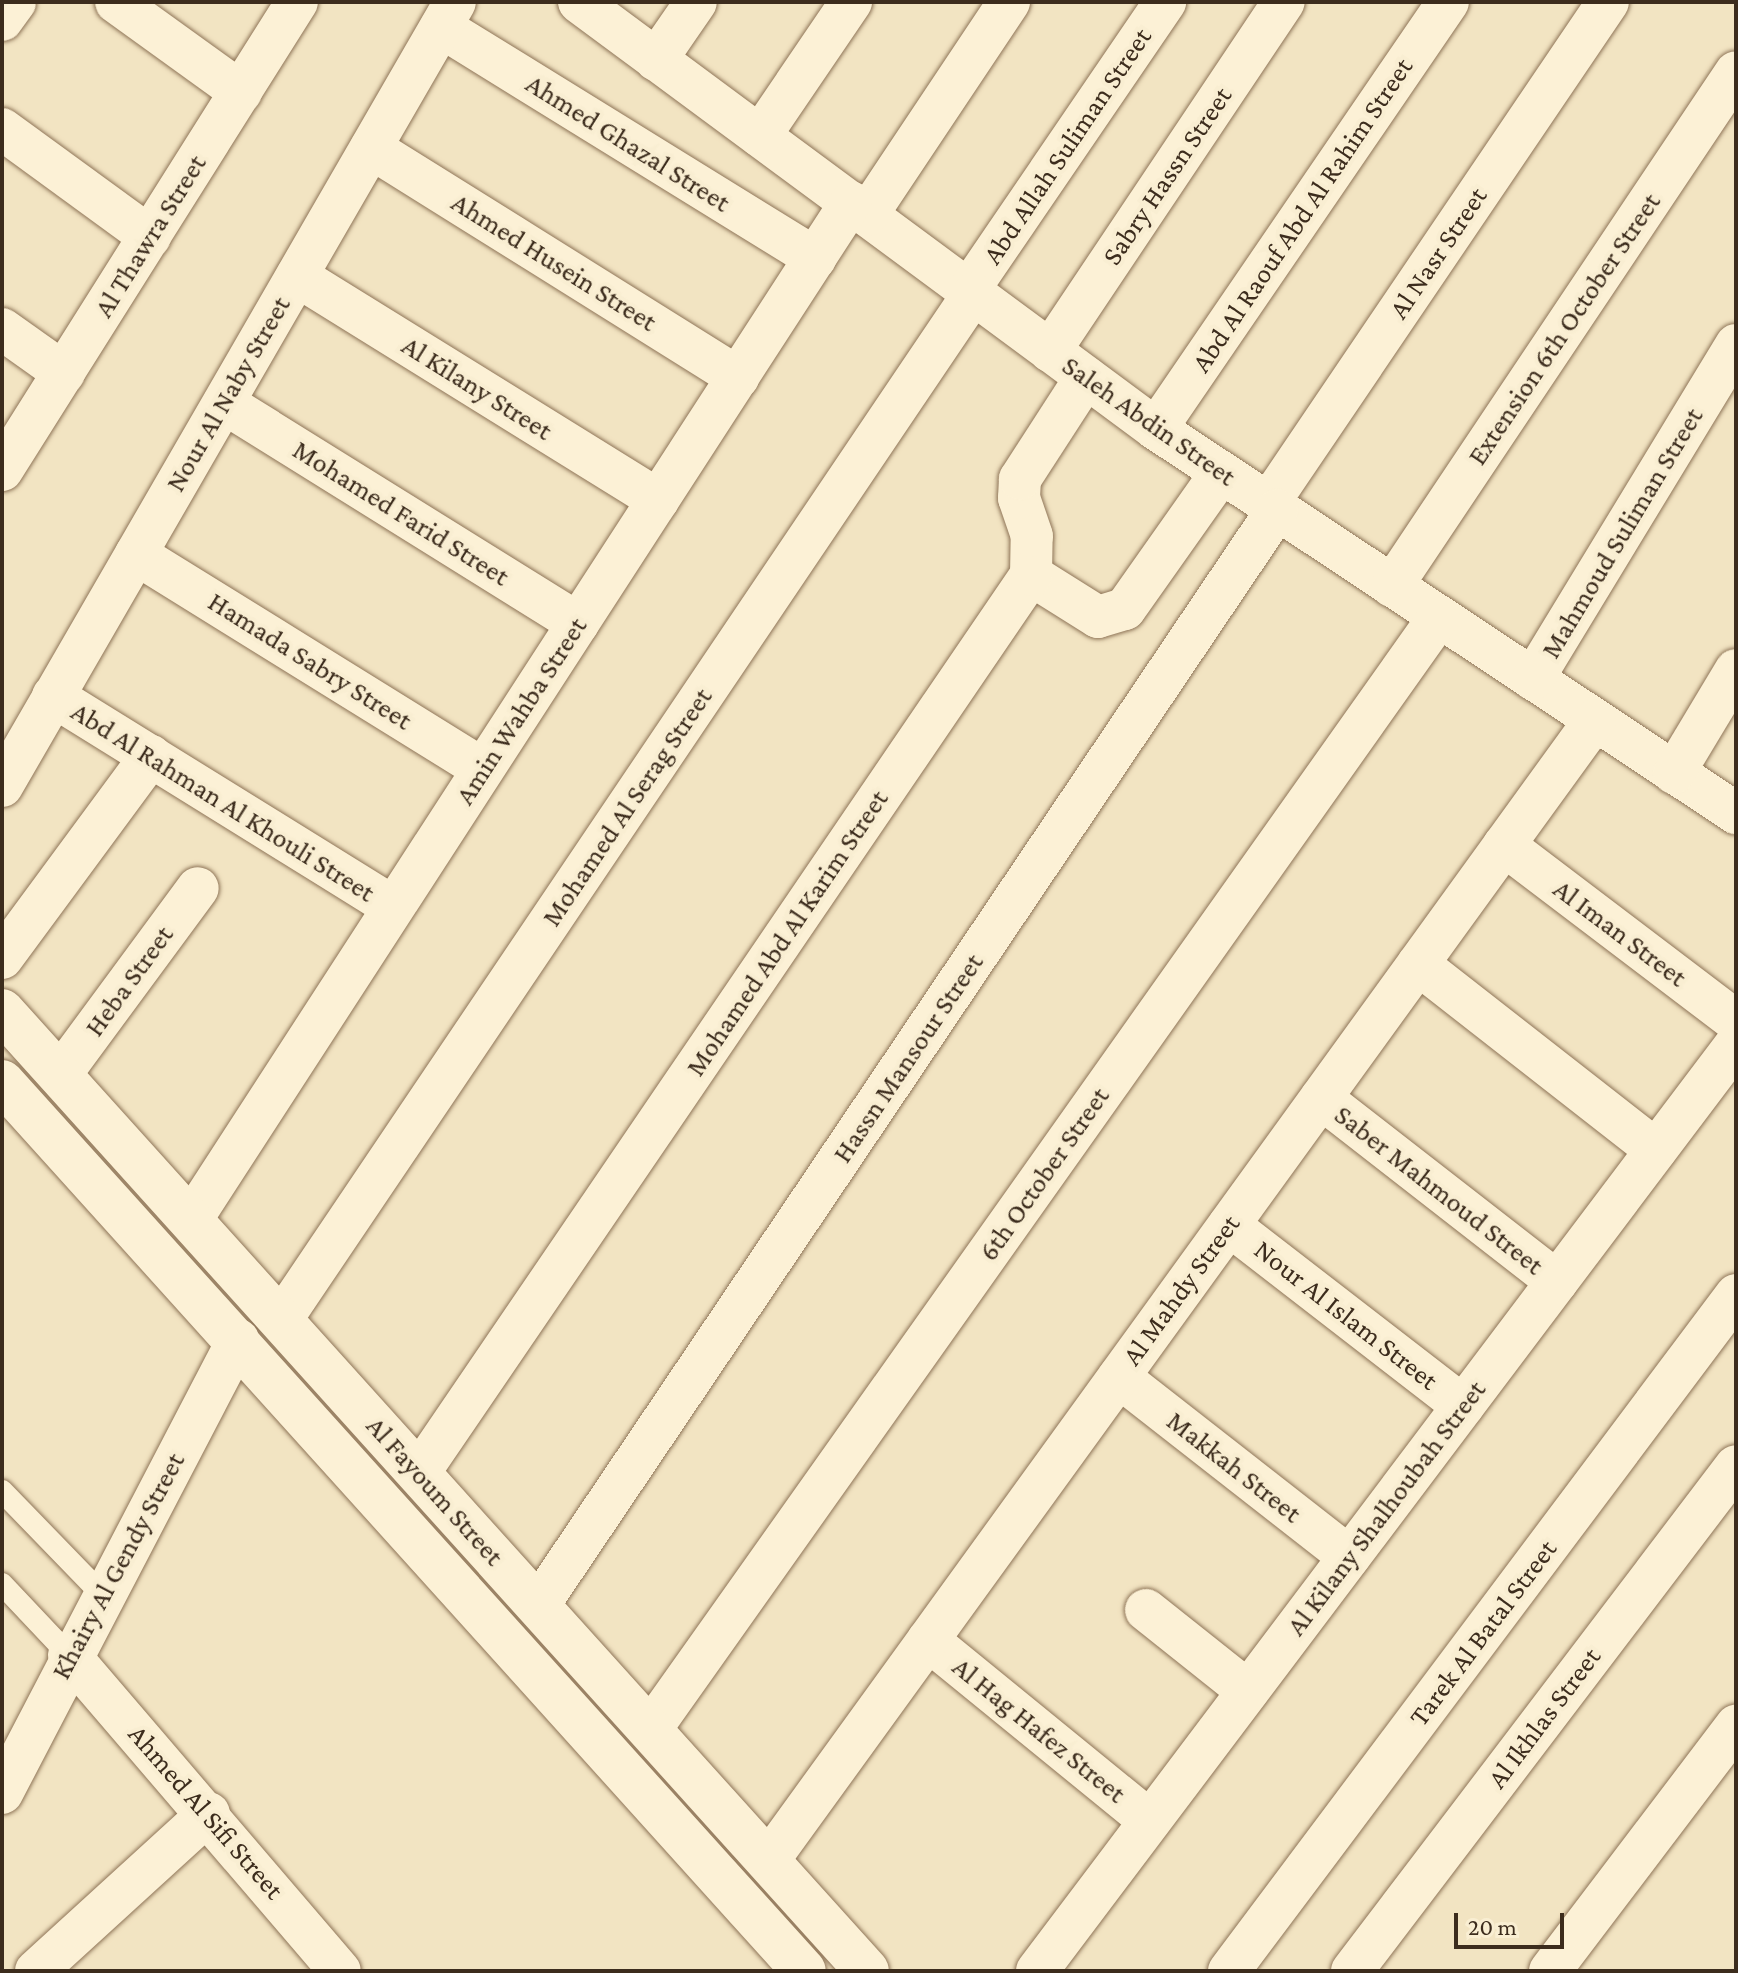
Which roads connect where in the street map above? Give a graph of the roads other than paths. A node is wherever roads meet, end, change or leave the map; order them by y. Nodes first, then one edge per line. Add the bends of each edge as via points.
1 (15, 2) edge
2 (116, 2) edge
3 (297, 2) edge
4 (579, 2) edge
5 (696, 2) edge
6 (851, 2) edge
7 (1009, 2) edge
8 (1165, 2) edge
9 (1284, 2) edge
10 (1448, 2) edge
11 (1608, 2) edge
12 (448, 14) edge
13 (2, 20) edge
14 (656, 60) junction
15 (1736, 72) edge
16 (241, 92) junction
17 (2, 129) edge
18 (760, 136) junction
19 (371, 148) junction
20 (859, 209) junction
21 (150, 237) junction
22 (815, 258) junction
23 (297, 276) junction
24 (971, 292) junction
25 (2, 329) edge
26 (1736, 345) edge
27 (1050, 351) junction
28 (64, 373) junction
29 (738, 377) junction
30 (1086, 377) junction
31 (224, 403) junction
32 (1156, 429) junction
33 (2, 470) edge
34 (1221, 473) junction
35 (658, 500) junction
36 (1273, 507) junction
37 (136, 554) junction
38 (1031, 575) junction
39 (1392, 586) junction
40 (1439, 617) junction
41 (578, 623) junction
42 (1736, 670) edge
43 (1533, 679) junction
44 (53, 696) junction
45 (1595, 720) junction
46 (151, 756) junction
47 (483, 769) junction
48 (1674, 773) junction
49 (2, 786) edge
50 (1736, 813) edge
51 (1504, 845) junction
52 (198, 888) dead end
53 (393, 907) junction
54 (2, 958) edge
55 (1418, 964) junction
56 (2, 1011) edge
57 (1736, 1021) edge
58 (1736, 1044) edge
59 (60, 1075) junction
60 (2, 1082) edge
61 (1321, 1098) junction
62 (1656, 1150) junction
63 (191, 1220) junction
64 (1229, 1225) junction
65 (1557, 1282) junction
66 (1736, 1295) edge
67 (281, 1320) junction
68 (238, 1340) junction
69 (1119, 1377) junction
70 (1463, 1406) junction
71 (1736, 1466) edge
72 (419, 1473) junction
73 (2, 1491) edge
74 (1349, 1557) junction
75 (2, 1584) edge
76 (101, 1593) junction
77 (538, 1606) junction
78 (1146, 1610) dead end
79 (928, 1640) junction
80 (69, 1655) junction
81 (1248, 1691) junction
82 (1736, 1726) edge
83 (650, 1730) junction
84 (2, 1793) edge
85 (209, 1813) junction
86 (1150, 1821) junction
87 (768, 1861) junction
88 (36, 1971) edge
89 (340, 1971) edge
90 (804, 1971) edge
91 (867, 1971) edge
92 (1037, 1971) edge
93 (1229, 1971) edge
94 (1352, 1971) edge
95 (1550, 1971) edge

1 - 13 street
2 - 16 street
3 - 16 street, Al Thawra Street
4 - 14 street, Saleh Abdin Street
5 - 14 street
6 - 18 street
7 - 20 street, Amin Wahba Street
8 - 24 street, Abd Allah Suliman Street
9 - 27 street, Sabry Hassn Street
10 - 32 street, Abd Al Raouf Abd Al Rahim Street
11 - 36 street, Al Nasr Street
12 - 19 street, Nour Al Naby Street
12 - 22 street, Ahmed Ghazal Street
14 - 18 street, Saleh Abdin Street
15 - 39 street, Extension 6th October Street
16 - 21 street, Al Thawra Street
17 - 21 street
18 - 20 street, Saleh Abdin Street
19 - 23 street, Nour Al Naby Street
19 - 29 street, Ahmed Husein Street
20 - 22 street, Amin Wahba Street
20 - 24 street, Saleh Abdin Street
21 - 28 street, Al Thawra Street
22 - 29 street, Amin Wahba Street
23 - 31 street, Nour Al Naby Street
23 - 35 street, Al Kilany Street
24 - 27 street, Saleh Abdin Street
24 - 67 street, Mohamed Al Serag Street
25 - 28 street
26 - 43 street, Mahmoud Suliman Street
27 - 30 street, Saleh Abdin Street
28 - 33 street, Al Thawra Street
29 - 35 street, Amin Wahba Street
30 - 32 street, Saleh Abdin Street
30 - 38 street via 1020,479 1019,498 1033,546
31 - 37 street, Nour Al Naby Street
31 - 41 street, Mohamed Farid Street
32 - 34 street, Saleh Abdin Street
34 - 36 street, Saleh Abdin Street
34 - 38 street via 1125,609 1098,617
35 - 41 street, Amin Wahba Street
36 - 39 street, Saleh Abdin Street
36 - 77 street, Hassn Mansour Street
37 - 44 street, Nour Al Naby Street
37 - 47 street, Hamada Sabry Street
38 - 72 street, Mohamed Abd Al Karim Street
39 - 40 street, Saleh Abdin Street
40 - 43 street, Saleh Abdin Street
40 - 83 street, 6th October Street
41 - 47 street, Amin Wahba Street
42 - 48 street
43 - 45 street, Saleh Abdin Street
44 - 46 street, Abd Al Rahman Al Khouli Street
44 - 49 street, Nour Al Naby Street
45 - 48 street, Saleh Abdin Street
45 - 51 street, Al Mahdy Street
46 - 53 street, Abd Al Rahman Al Khouli Street
46 - 54 street
47 - 53 street, Amin Wahba Street
48 - 50 street, Saleh Abdin Street
51 - 55 street, Al Mahdy Street
51 - 57 street, Al Iman Street
52 - 59 street, Heba Street
53 - 63 street, Amin Wahba Street
55 - 61 street, Al Mahdy Street
55 - 62 street
56 - 59 street, Al Fayoum Street
58 - 62 street, Al Kilany Shalhoubah Street
59 - 63 street, Al Fayoum Street
60 - 68 street, Al Fayoum Street
61 - 64 street, Al Mahdy Street
61 - 65 street, Saber Mahmoud Street
62 - 65 street, Al Kilany Shalhoubah Street
63 - 67 street, Al Fayoum Street
64 - 69 street, Al Mahdy Street
64 - 70 street, Nour Al Islam Street
65 - 70 street, Al Kilany Shalhoubah Street
66 - 93 street, Tarek Al Batal Street
67 - 72 street, Al Fayoum Street
68 - 76 street, Khairy Al Gendy Street
68 - 90 street, Al Fayoum Street
69 - 74 street, Makkah Street
69 - 79 street, Al Mahdy Street
70 - 74 street, Al Kilany Shalhoubah Street
71 - 94 street, Al Ikhlas Street
72 - 77 street, Al Fayoum Street
73 - 76 lane
74 - 81 street, Al Kilany Shalhoubah Street
75 - 80 lane
76 - 80 street, Khairy Al Gendy Street
77 - 83 street, Al Fayoum Street
78 - 81 street
79 - 86 street, Al Hag Hafez Street
79 - 87 street, Al Mahdy Street
80 - 84 street, Khairy Al Gendy Street
80 - 85 street, Ahmed Al Sifi Street
81 - 86 street, Al Kilany Shalhoubah Street
82 - 95 street
83 - 87 street, Al Fayoum Street
85 - 88 street
85 - 89 street, Ahmed Al Sifi Street
86 - 92 street, Al Kilany Shalhoubah Street
87 - 91 street, Al Fayoum Street

